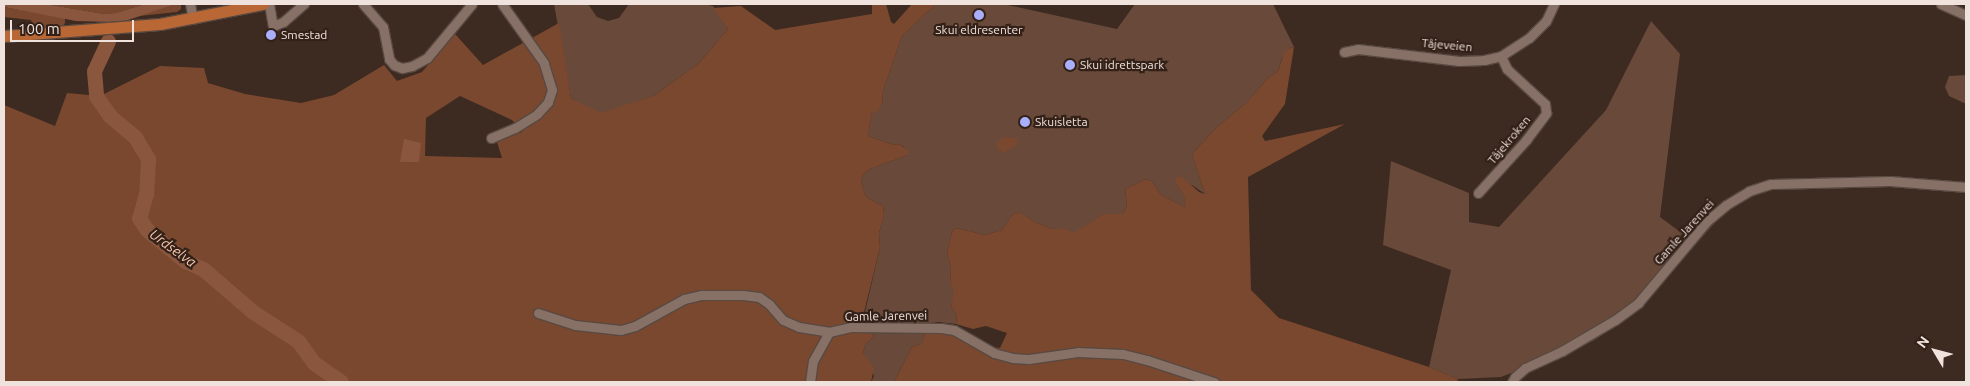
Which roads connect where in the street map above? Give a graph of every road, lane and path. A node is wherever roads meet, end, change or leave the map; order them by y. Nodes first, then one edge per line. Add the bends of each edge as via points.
1 (190, 4) edge
2 (264, 4) edge
3 (269, 4) edge
4 (304, 4) edge
5 (363, 4) edge
6 (472, 4) edge
7 (502, 4) edge
8 (1554, 4) edge
9 (1941, 4) edge
10 (1966, 15) edge
11 (193, 19) junction
12 (4, 36) edge
13 (1344, 52) dead end
14 (1501, 56) junction
15 (491, 138) dead end
16 (1966, 187) edge
17 (1478, 193) dead end
18 (538, 313) dead end
19 (829, 332) junction
20 (810, 382) edge
21 (1214, 382) edge
22 (1512, 382) edge

1 - 11 street
2 - 11 main road
3 - 4 street via 273,26 283,22
5 - 6 street via 383,28 389,59 402,68 427,58
7 - 15 street via 544,63 552,90 548,102 537,114
8 - 14 street, Tåjeveien via 1546,21 1529,38
9 - 10 street
11 - 12 main road via 127,28
13 - 14 street, Tåjeveien via 1358,49 1459,61
14 - 17 street, Tåjekroken via 1507,69 1545,104 1546,113
16 - 22 street, Gamle Jarenvei via 1890,181 1771,184 1749,191 1707,222 1638,303 1562,351 1525,368
18 - 19 street, Gamle Jarenvei via 575,325 621,330 635,326 684,299 701,295 743,295 759,298 783,320
19 - 20 street via 813,361
19 - 21 street, Gamle Jarenvei via 851,327 941,328 954,330 994,353 1013,358 1078,352 1123,354

